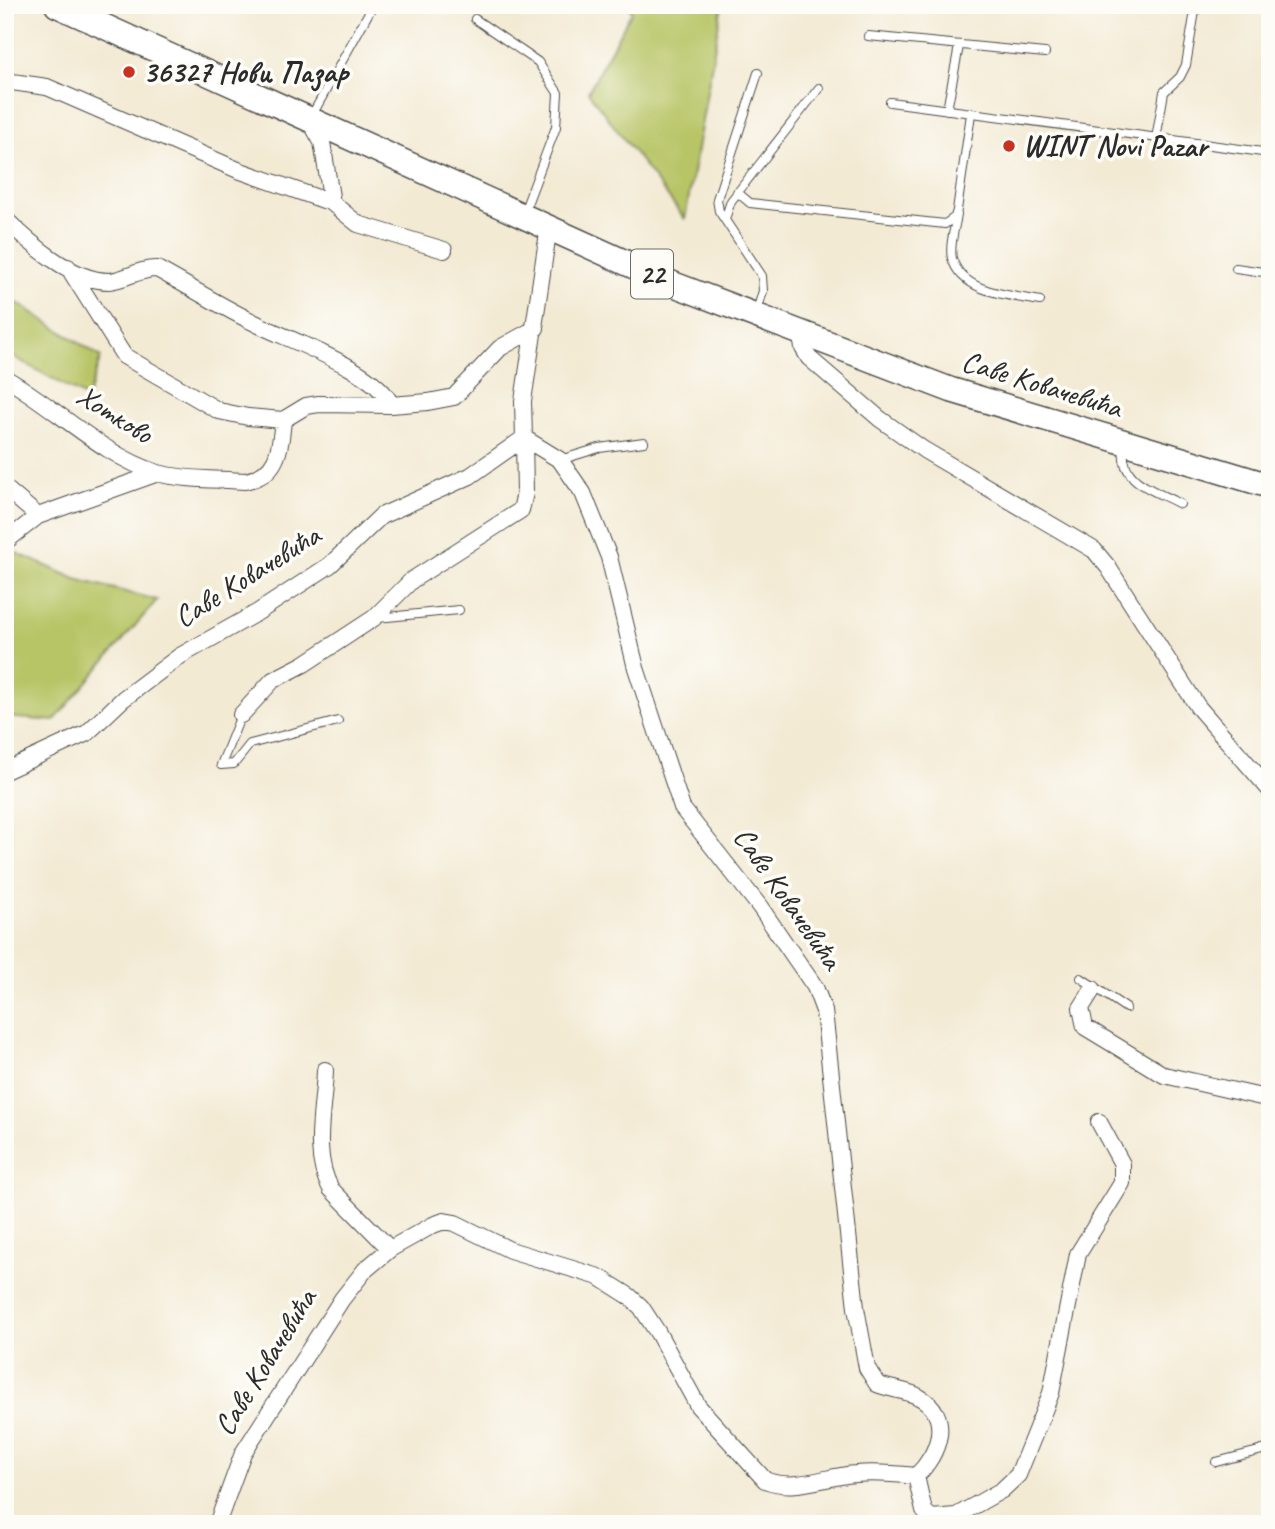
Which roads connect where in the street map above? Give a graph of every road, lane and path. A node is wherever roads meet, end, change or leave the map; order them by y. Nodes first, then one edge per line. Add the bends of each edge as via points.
1 (57, 5) edge
2 (373, 5) edge
3 (1196, 5) edge
4 (475, 19) dead end
5 (868, 36) dead end
6 (959, 46) junction
7 (1045, 54) dead end
8 (758, 73) dead end
9 (5, 81) edge
10 (819, 88) dead end
11 (890, 102) dead end
12 (947, 110) junction
13 (971, 114) junction
14 (309, 120) junction
15 (1156, 139) junction
16 (1270, 153) edge
17 (737, 192) junction
18 (332, 203) junction
19 (957, 210) junction
20 (523, 215) junction
21 (5, 219) edge
22 (725, 219) junction
23 (549, 226) junction
24 (443, 250) dead end
25 (68, 267) junction
26 (1236, 268) dead end
27 (1270, 273) edge
28 (1040, 301) dead end
29 (756, 314) junction
30 (536, 328) junction
31 (800, 331) junction
32 (5, 378) edge
33 (391, 405) junction
34 (283, 421) junction
35 (524, 438) junction
36 (644, 442) dead end
37 (1125, 443) junction
38 (560, 460) junction
39 (159, 473) junction
40 (1270, 486) edge
41 (5, 488) edge
42 (1180, 504) dead end
43 (38, 516) junction
44 (5, 542) edge
45 (459, 610) dead end
46 (374, 618) junction
47 (241, 715) joint
48 (338, 721) dead end
49 (5, 771) edge
50 (1270, 790) edge
51 (1087, 983) joint
52 (1126, 1009) dead end
53 (326, 1070) dead end
54 (1270, 1098) edge
55 (1098, 1122) dead end
56 (390, 1249) junction
57 (1270, 1448) edge
58 (1216, 1462) dead end
59 (916, 1476) junction
60 (218, 1524) edge

1 - 14 main road, Саве Ковачевића / 22
2 - 14 lane
3 - 15 lane via 1186,65 1164,92
4 - 20 lane via 538,62 558,93 556,127
5 - 6 lane
6 - 7 lane
6 - 12 lane
8 - 22 lane via 718,199
9 - 18 street via 47,87 238,170
10 - 17 lane
11 - 12 lane
12 - 13 lane
13 - 15 lane
13 - 19 lane
14 - 18 street via 323,142
14 - 20 main road, Саве Ковачевића / 22
15 - 16 lane
17 - 19 lane via 750,203 938,224 951,221
17 - 22 lane
18 - 24 street via 358,224
19 - 28 lane via 952,252 963,276 984,289
20 - 23 main road, Саве Ковачевића / 22
21 - 25 street
22 - 29 lane via 762,276
23 - 29 main road, Саве Ковачевића / 22 via 673,284
23 - 30 street
25 - 33 street via 92,279 111,281 157,269 252,322 351,368 387,394
25 - 34 street via 124,356 219,411
26 - 27 lane
29 - 31 main road, Саве Ковачевића / 22
30 - 33 street via 500,348 454,397
30 - 35 street via 523,401
31 - 37 main road, Саве Ковачевића / 22 via 951,390
31 - 50 street via 809,358 880,419 1094,550 1198,707
32 - 39 street, Хотково via 108,447
33 - 34 street via 319,404
34 - 39 street via 280,452 269,472 245,481
35 - 38 street, Саве Ковачевића
35 - 46 street via 521,510 412,580
35 - 49 street, Саве Ковачевића via 470,476 381,516 330,565 180,656 87,733
36 - 38 lane via 599,448
37 - 40 main road, Саве Ковачевића / 22
37 - 42 lane via 1124,466 1133,479
38 - 59 street, Саве Ковачевића via 583,493 609,557 636,668 682,808 760,907 815,987 824,1011 856,1308 867,1368 877,1384 917,1395 929,1404 939,1424 938,1445
39 - 43 street, Хотково
41 - 43 street
43 - 44 street, Хотково
45 - 46 lane
46 - 47 street via 273,680
47 - 48 lane via 221,765 234,764 250,744
51 - 52 lane
51 - 54 street via 1081,1008 1085,1027 1149,1069
53 - 56 street via 319,1148 324,1178
55 - 59 street via 1122,1164 1122,1183 1079,1254 1051,1393 1018,1475 1002,1490 946,1519 931,1518 924,1511
56 - 59 street, Саве Ковачевића via 444,1221 518,1253 563,1264 613,1284 641,1307 698,1406 765,1480 796,1484 856,1474
56 - 60 street, Саве Ковачевића via 342,1299 243,1453
57 - 58 lane

